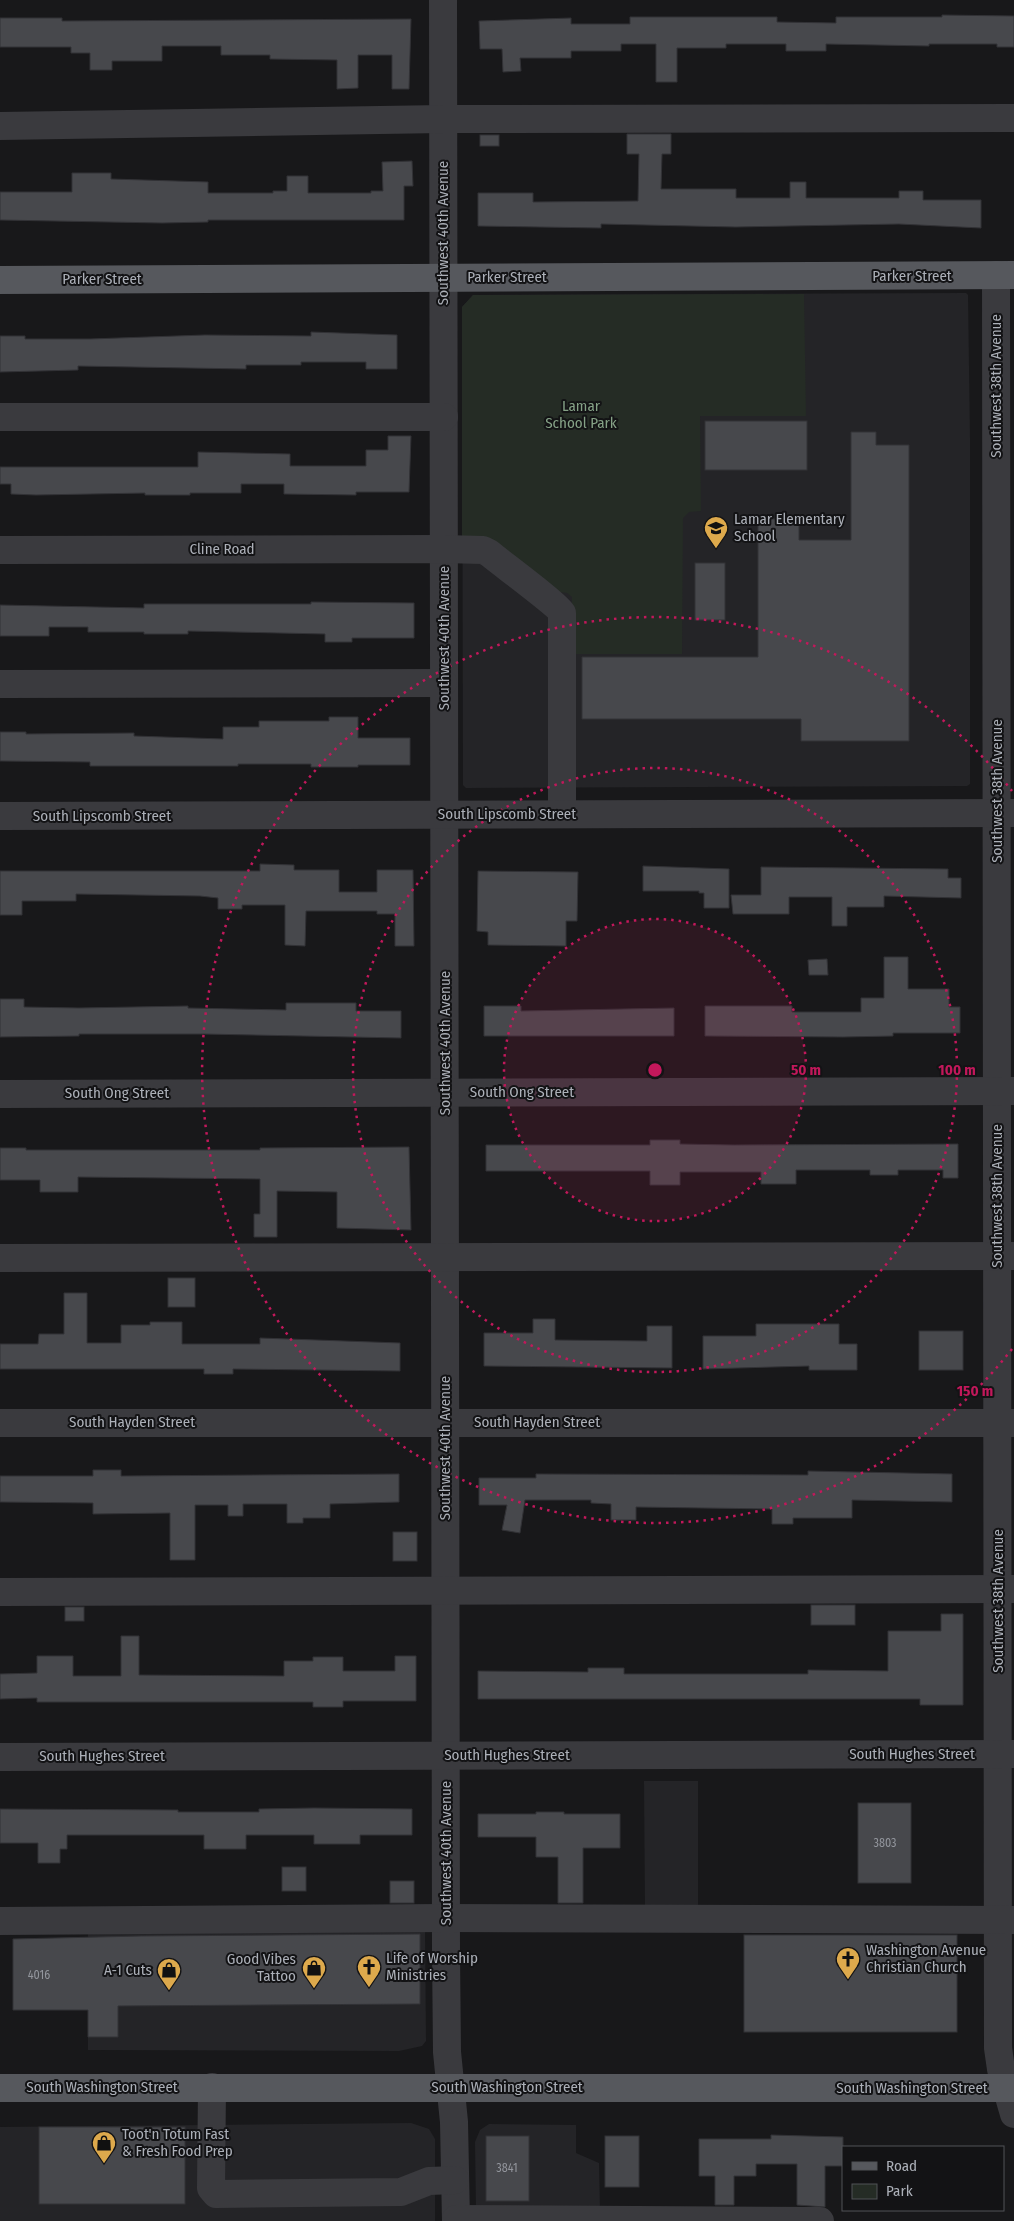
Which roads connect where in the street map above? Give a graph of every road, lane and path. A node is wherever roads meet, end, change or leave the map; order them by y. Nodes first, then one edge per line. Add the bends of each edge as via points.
1 (443, 0) edge
2 (1014, 118) edge
3 (443, 119) junction
4 (0, 126) edge
5 (1005, 275) edge
6 (444, 277) junction
7 (0, 280) edge
8 (1005, 412) edge
9 (0, 417) edge
10 (444, 417) junction
11 (1005, 547) edge
12 (444, 549) junction
13 (0, 550) edge
14 (444, 682) junction
15 (0, 684) edge
16 (1005, 813) edge
17 (562, 814) junction
18 (444, 815) junction
19 (0, 816) edge
20 (1005, 1091) edge
21 (445, 1092) junction
22 (0, 1094) edge
23 (1005, 1256) edge
24 (0, 1258) edge
25 (445, 1258) junction
26 (444, 1422) junction
27 (0, 1423) edge
28 (1005, 1423) edge
29 (1006, 1589) edge
30 (445, 1590) junction
31 (0, 1592) edge
32 (446, 1754) junction
33 (1006, 1754) edge
34 (0, 1756) edge
35 (446, 1918) junction
36 (1006, 1920) edge
37 (0, 1921) edge
38 (212, 2087) junction
39 (450, 2087) junction
40 (0, 2088) edge
41 (1010, 2088) edge
42 (1014, 2114) edge
43 (455, 2180) junction
44 (456, 2220) edge
45 (820, 2221) edge

1 - 3 street, Southwest 40th Avenue
2 - 3 street
3 - 4 street
3 - 6 street, Southwest 40th Avenue
5 - 6 main road, Parker Street
5 - 8 street, Southwest 38th Avenue
6 - 7 main road, Parker Street
6 - 10 street, Southwest 40th Avenue
8 - 11 street, Southwest 38th Avenue
9 - 10 street
10 - 12 street, Southwest 40th Avenue
11 - 16 street, Southwest 38th Avenue
12 - 13 street, Cline Road
12 - 14 street, Southwest 40th Avenue
12 - 17 street, Cline Road via 483,550 559,607 562,613
14 - 15 street
14 - 18 street, Southwest 40th Avenue
16 - 17 street, South Lipscomb Street
16 - 20 street, Southwest 38th Avenue
17 - 18 street, South Lipscomb Street
18 - 19 street, South Lipscomb Street
18 - 21 street, Southwest 40th Avenue
20 - 21 street, South Ong Street
20 - 23 street, Southwest 38th Avenue
21 - 22 street, South Ong Street
21 - 25 street, Southwest 40th Avenue
23 - 25 street
23 - 28 street, Southwest 38th Avenue
24 - 25 street
25 - 26 street, Southwest 40th Avenue
26 - 27 street, South Hayden Street
26 - 28 street, South Hayden Street
26 - 30 street, Southwest 40th Avenue
28 - 29 street, Southwest 38th Avenue
29 - 30 street
29 - 33 street, Southwest 38th Avenue
30 - 31 street
30 - 32 street, Southwest 40th Avenue
32 - 33 street, South Hughes Street
32 - 34 street, South Hughes Street
32 - 35 street, Southwest 40th Avenue
33 - 36 street, Southwest 38th Avenue
35 - 36 street
35 - 37 street
35 - 39 street, Southwest 40th Avenue
36 - 41 street, Southwest 38th Avenue via 998,2048
38 - 39 main road, South Washington Street
38 - 40 main road, South Washington Street
38 - 43 street via 211,2188 216,2194 401,2192 429,2181
39 - 41 main road, South Washington Street
39 - 43 street, Southwest 40th Avenue
41 - 42 street, Southwest 38th Avenue
43 - 44 street, Southwest 40th Avenue
44 - 45 street

